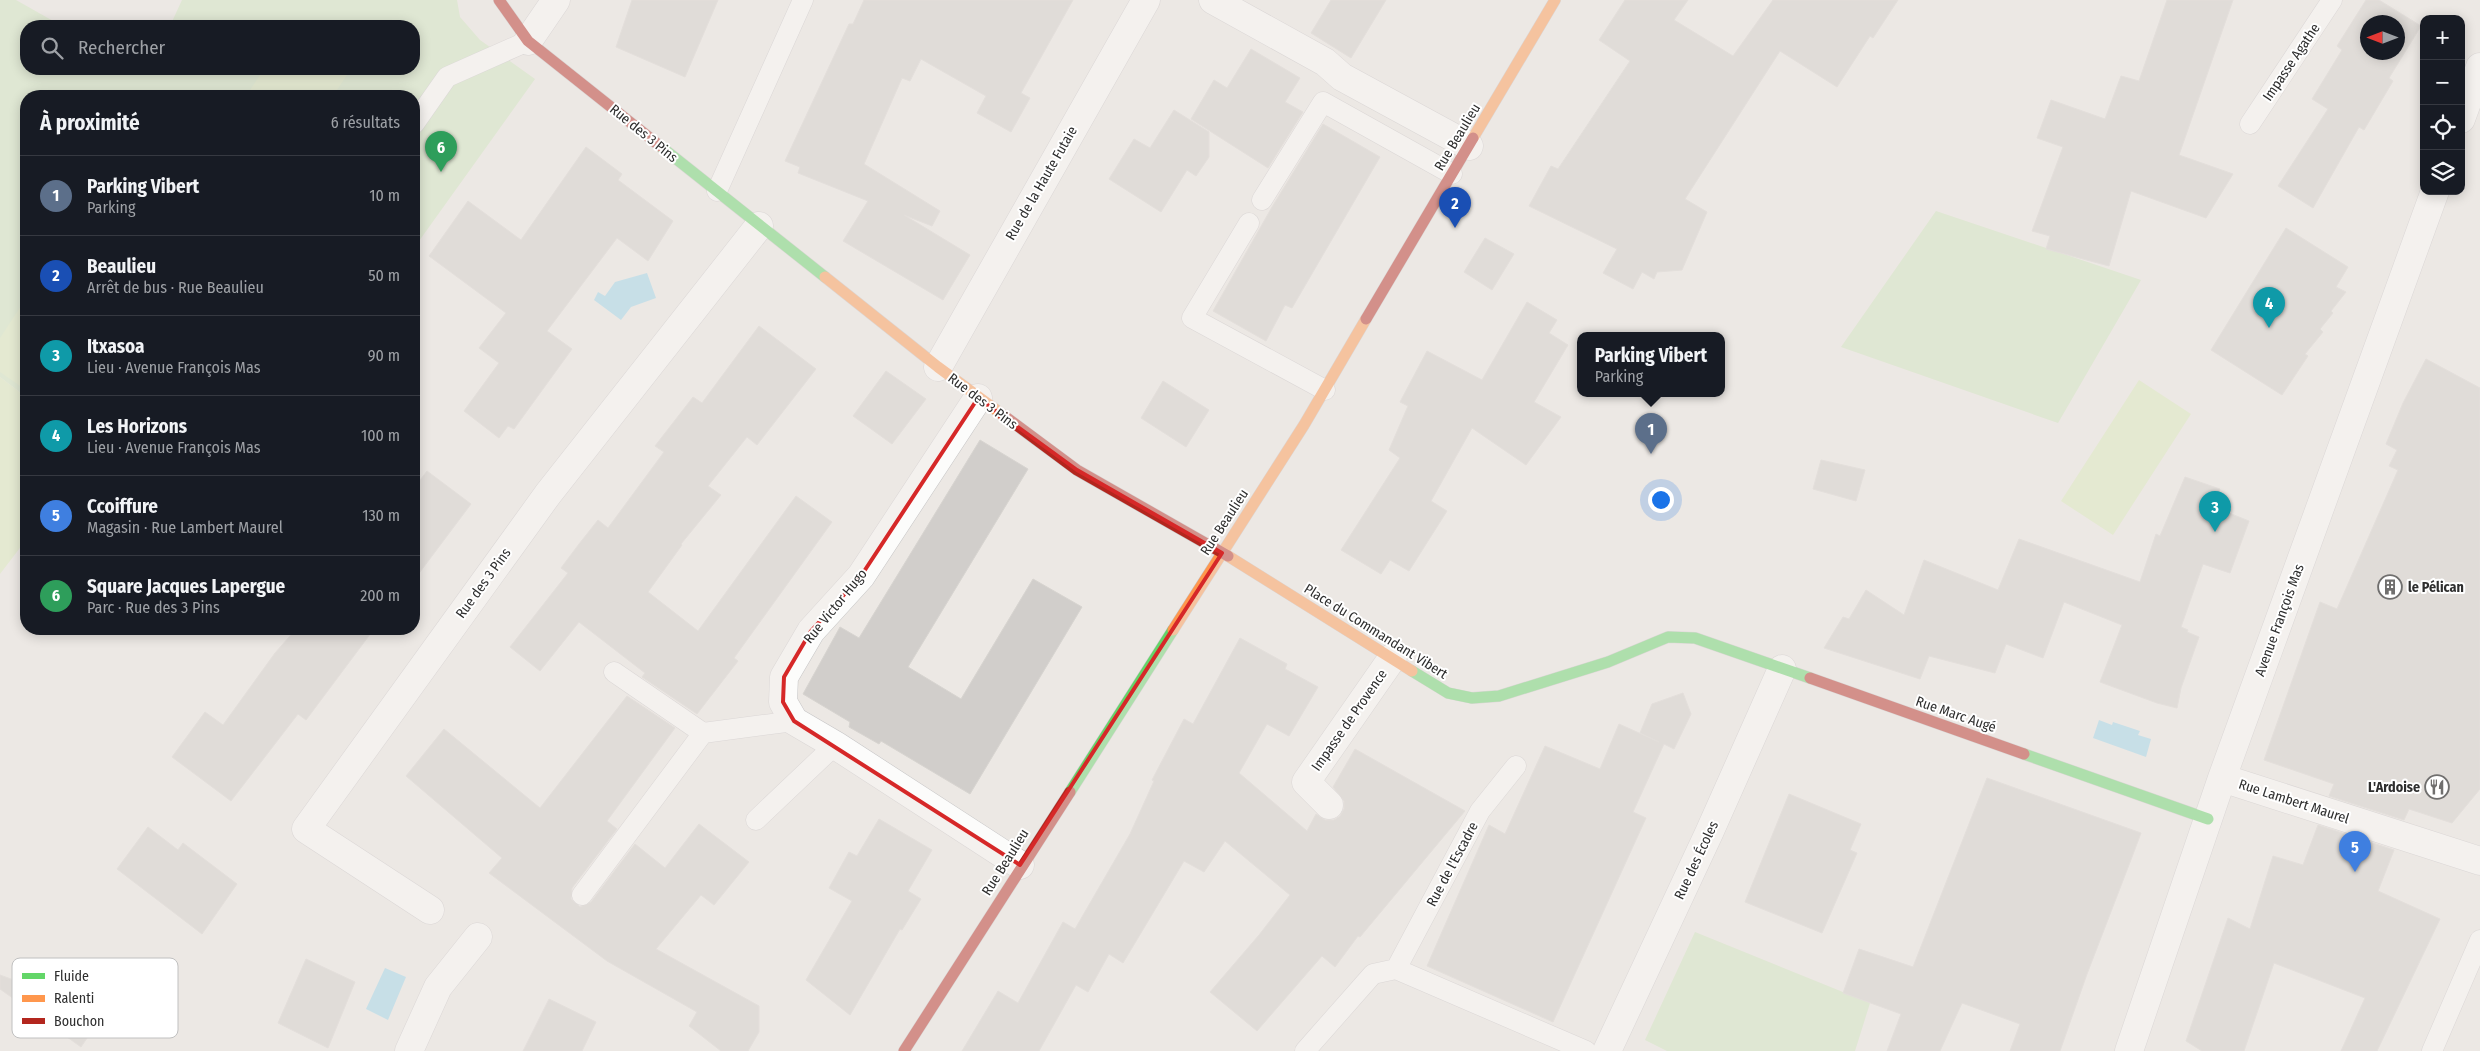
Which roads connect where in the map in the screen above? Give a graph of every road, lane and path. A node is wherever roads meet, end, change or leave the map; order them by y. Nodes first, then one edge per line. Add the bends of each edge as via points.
1 (499, 0) edge
2 (556, 0) edge
3 (802, 0) edge
4 (1146, 0) edge
5 (1213, 0) edge
6 (1555, 0) edge
7 (2332, 0) edge
8 (528, 41) junction
9 (2480, 67) edge
10 (2470, 105) edge
11 (420, 115) edge
12 (2250, 124) dead end
13 (1469, 146) junction
14 (1452, 174) junction
15 (717, 191) junction
16 (2434, 195) edge
17 (1262, 200) dead end
18 (1249, 223) dead end
19 (759, 226) junction
20 (938, 367) junction
21 (1325, 390) junction
22 (978, 398) junction
23 (1222, 553) junction
24 (1695, 638) joint
25 (1393, 657) junction
26 (1782, 669) junction
27 (614, 672) dead end
28 (794, 721) junction
29 (703, 734) junction
30 (835, 745) junction
31 (1516, 766) dead end
32 (2222, 778) junction
33 (1329, 805) dead end
34 (2208, 819) junction
35 (756, 820) dead end
36 (2480, 862) edge
37 (1020, 866) junction
38 (582, 895) dead end
39 (430, 910) dead end
40 (478, 937) dead end
41 (2480, 940) edge
42 (1396, 969) junction
43 (409, 1051) edge
44 (904, 1051) edge
45 (1305, 1051) edge
46 (1586, 1051) edge
47 (1608, 1051) edge
48 (2129, 1051) edge
49 (2432, 1051) edge

1 - 8 street, Rue des 3 Pins
2 - 8 street
3 - 15 lane
4 - 20 street, Rue de la Haute Futaie
5 - 13 street via 1325,62 1342,77
6 - 13 street, Rue Beaulieu
7 - 12 lane, Impasse Agathe
8 - 11 lane via 447,77
8 - 15 street, Rue des 3 Pins
9 - 10 street
13 - 14 street, Rue Beaulieu
14 - 17 lane via 1323,102
14 - 21 street, Rue Beaulieu
15 - 19 street, Rue des 3 Pins
16 - 32 street, Avenue François Mas
18 - 21 lane via 1192,318
19 - 20 street, Rue des 3 Pins
19 - 39 street, Rue des 3 Pins via 548,494 306,829
20 - 22 street, Rue des 3 Pins
21 - 23 street, Rue Beaulieu
22 - 23 street, Rue des 3 Pins via 1077,470
22 - 28 street, Rue Victor Hugo via 861,576 811,630 784,677 783,702
23 - 25 street, Place du Commandant Vibert
23 - 37 street, Rue Beaulieu
24 - 25 street, Place du Commandant Vibert via 1668,637 1608,662 1508,693 1472,698 1448,693
24 - 26 street, Rue Marc Augé
25 - 33 street, Impasse de Provence via 1306,782
26 - 34 street, Rue Marc Augé
26 - 47 street, Rue des Écoles
27 - 29 lane
28 - 29 lane
28 - 30 street
29 - 38 lane
30 - 35 lane
30 - 37 street
31 - 42 lane, Rue de l'Escadre via 1480,811
32 - 34 street, Avenue François Mas
32 - 36 street, Rue Lambert Maurel
34 - 48 street, Avenue François Mas
37 - 44 street, Rue Beaulieu
40 - 43 street via 438,987
41 - 49 lane
42 - 45 lane via 1373,974
42 - 46 lane

